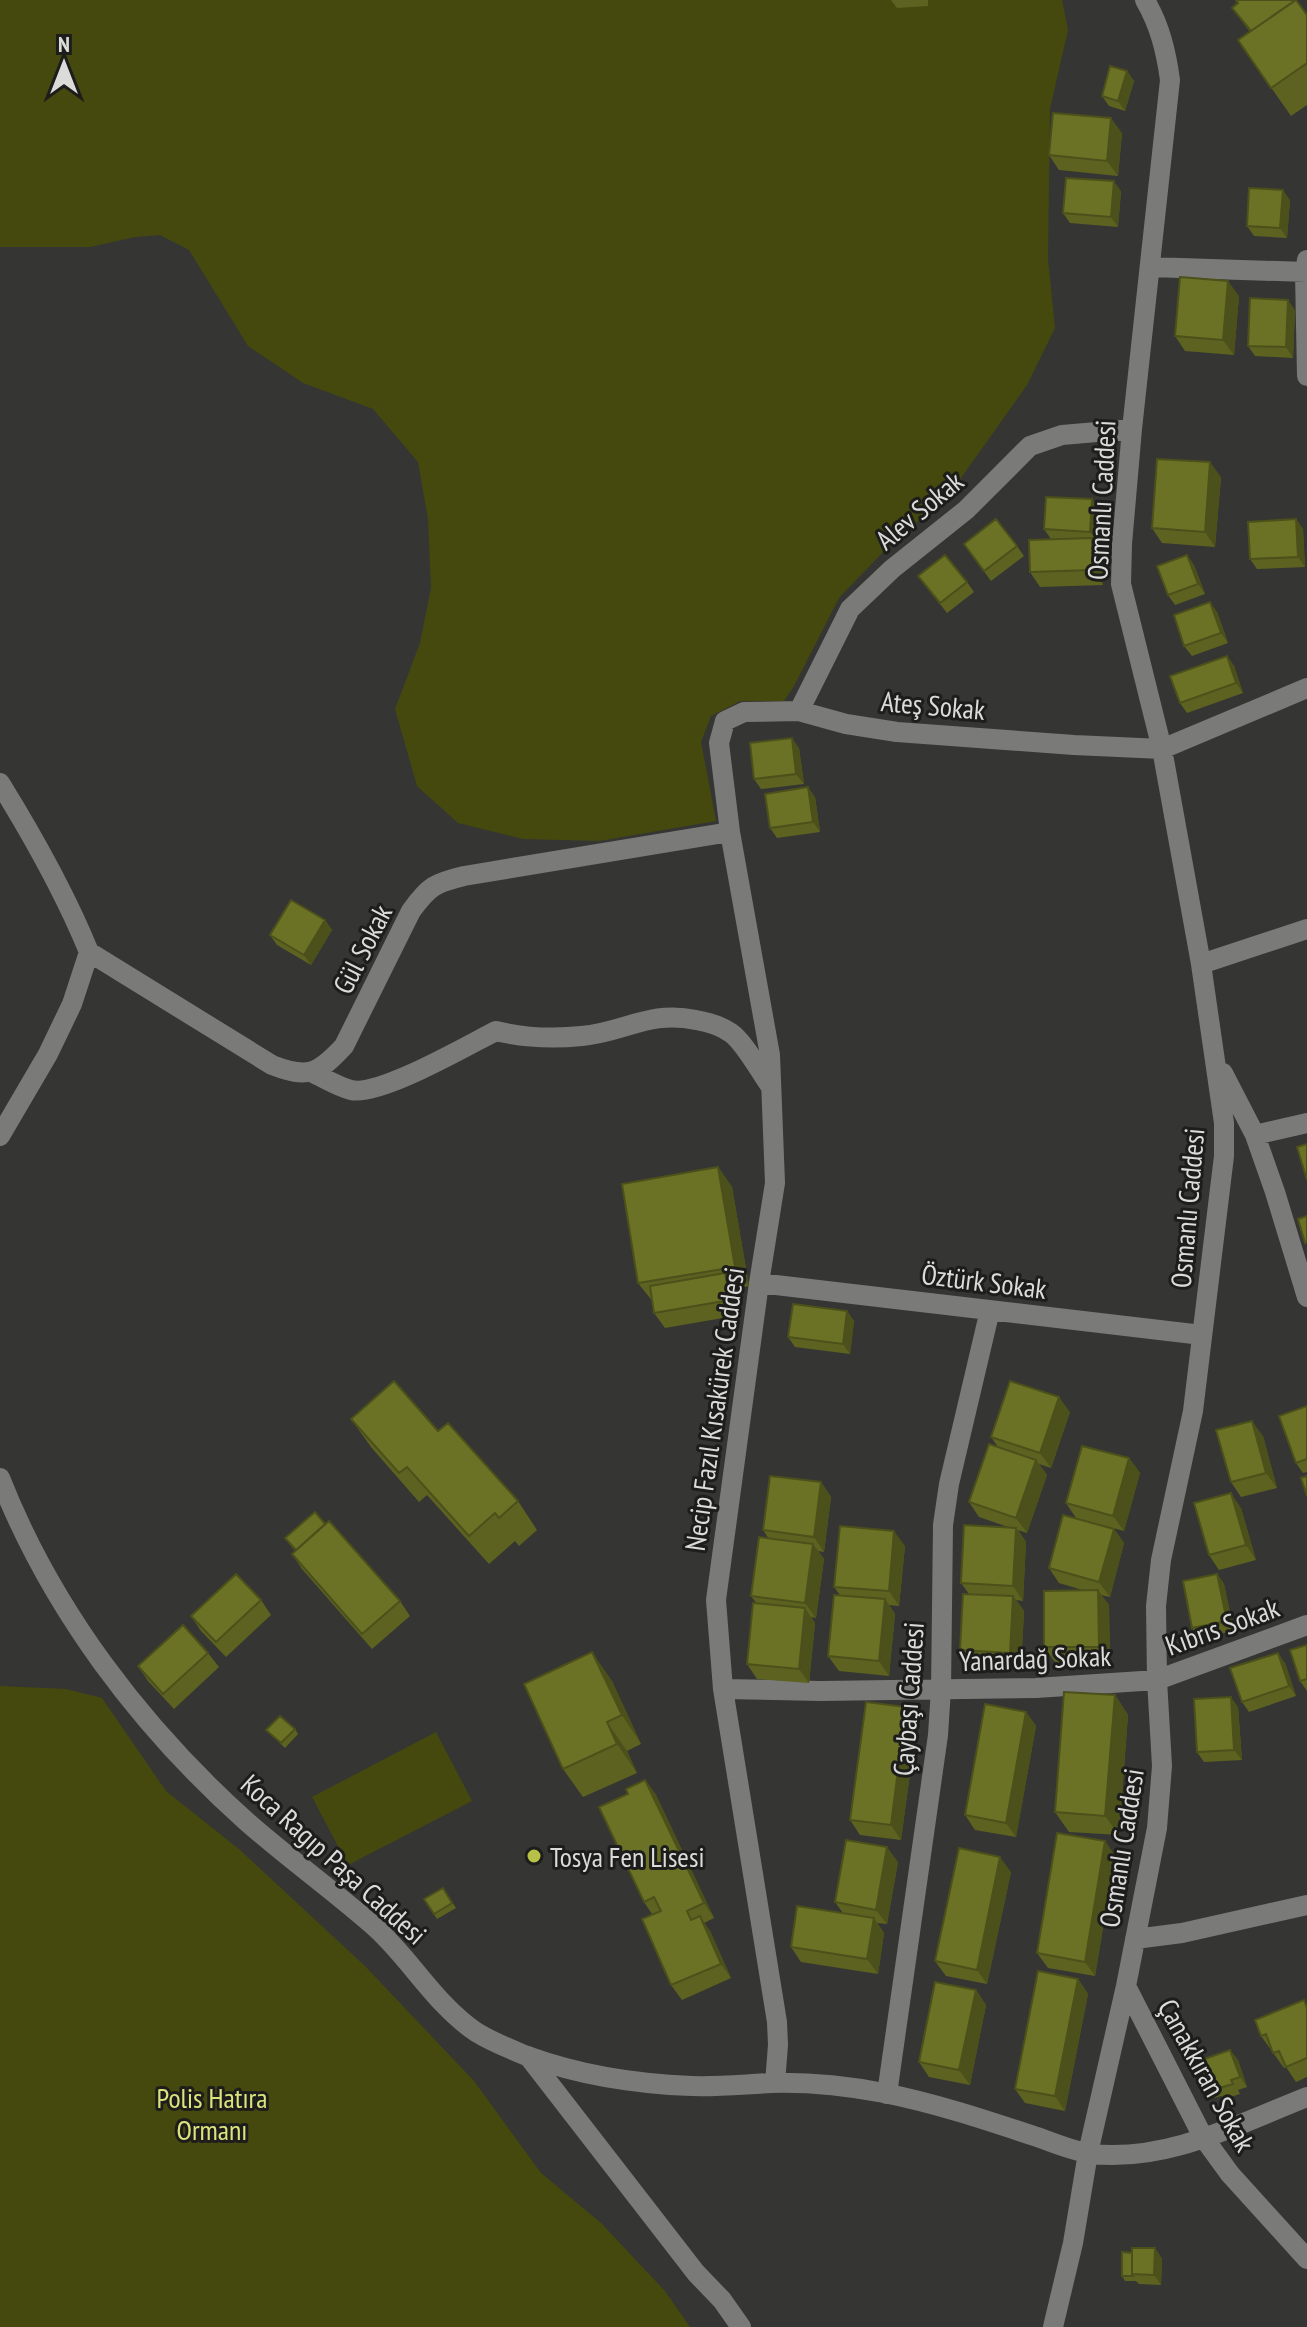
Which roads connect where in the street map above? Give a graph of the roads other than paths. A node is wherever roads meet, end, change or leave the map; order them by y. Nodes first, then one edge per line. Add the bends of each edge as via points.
1 (1145, 0) edge
2 (1150, 267) junction
3 (1306, 268) edge
4 (1307, 376) edge
5 (1132, 429) junction
6 (1307, 688) edge
7 (799, 711) junction
8 (719, 743) joint
9 (1162, 749) junction
10 (0, 783) edge
11 (730, 832) junction
12 (1307, 929) edge
13 (89, 952) junction
14 (1201, 964) junction
15 (1216, 1059) junction
16 (311, 1072) junction
17 (771, 1087) junction
18 (1307, 1123) edge
19 (1255, 1135) junction
20 (0, 1136) edge
21 (759, 1283) junction
22 (1307, 1297) edge
23 (990, 1310) junction
24 (1202, 1335) junction
25 (0, 1478) edge
26 (1307, 1625) edge
27 (1157, 1680) junction
28 (723, 1689) junction
29 (941, 1689) junction
30 (1307, 1905) edge
31 (1135, 1939) junction
32 (1126, 1986) junction
33 (528, 2056) junction
34 (775, 2083) junction
35 (887, 2094) junction
36 (1307, 2097) edge
37 (1203, 2137) junction
38 (1088, 2153) junction
39 (1307, 2259) edge
40 (741, 2327) edge
41 (1053, 2327) edge

1 - 2 street, Osmanlı Caddesi via 1165,46 1170,80
2 - 3 street
2 - 5 street, Osmanlı Caddesi
3 - 4 street
5 - 7 street, Alev Sokak via 1062,435 1030,446 966,510 850,609
5 - 9 street, Osmanlı Caddesi via 1121,584
6 - 9 street
7 - 8 street, Ateş Sokak via 744,712 725,721
7 - 9 street, Ateş Sokak via 897,732
8 - 11 street, Necip Fazıl Kısakürek Caddesi
9 - 14 street, Osmanlı Caddesi
10 - 13 street via 47,861
11 - 16 street, Gül Sokak via 464,876 426,891 344,1046
11 - 17 street, Necip Fazıl Kısakürek Caddesi via 770,1055
12 - 14 street
13 - 16 street via 272,1065 293,1073
13 - 20 street via 48,1054
14 - 15 street, Osmanlı Caddesi
15 - 19 street
15 - 24 street, Osmanlı Caddesi via 1224,1156
16 - 17 street via 353,1091 372,1089 496,1031 525,1038 582,1036 671,1016 711,1023 730,1033
17 - 21 street, Necip Fazıl Kısakürek Caddesi via 775,1183
18 - 19 street
19 - 22 street
21 - 23 street, Öztürk Sokak
21 - 28 street, Necip Fazıl Kısakürek Caddesi via 716,1600
23 - 24 street, Öztürk Sokak
23 - 29 street, Çaybaşı Caddesi via 943,1525
24 - 27 street, Osmanlı Caddesi via 1191,1422 1161,1560
25 - 33 street, Koca Ragıp Paşa Caddesi via 85,1641 167,1744 245,1820 380,1932 474,2031
26 - 27 street, Kıbrıs Sokak
27 - 29 street, Yanardağ Sokak
27 - 31 street, Osmanlı Caddesi via 1162,1794
28 - 29 street, Yanardağ Sokak
28 - 34 street, Necip Fazıl Kısakürek Caddesi via 777,2022
29 - 35 street, Çaybaşı Caddesi
30 - 31 street
31 - 32 street, Osmanlı Caddesi
32 - 37 street, Çanakkıran Sokak
32 - 38 street, Osmanlı Caddesi
33 - 34 street, Koca Ragıp Paşa Caddesi via 654,2084
33 - 40 street
34 - 35 street, Koca Ragıp Paşa Caddesi
35 - 38 street, Koca Ragıp Paşa Caddesi
36 - 37 street, Koca Ragıp Paşa Caddesi
37 - 38 street, Koca Ragıp Paşa Caddesi via 1151,2153
37 - 39 street, Çanakkıran Sokak
38 - 41 street, Osmanlı Caddesi

